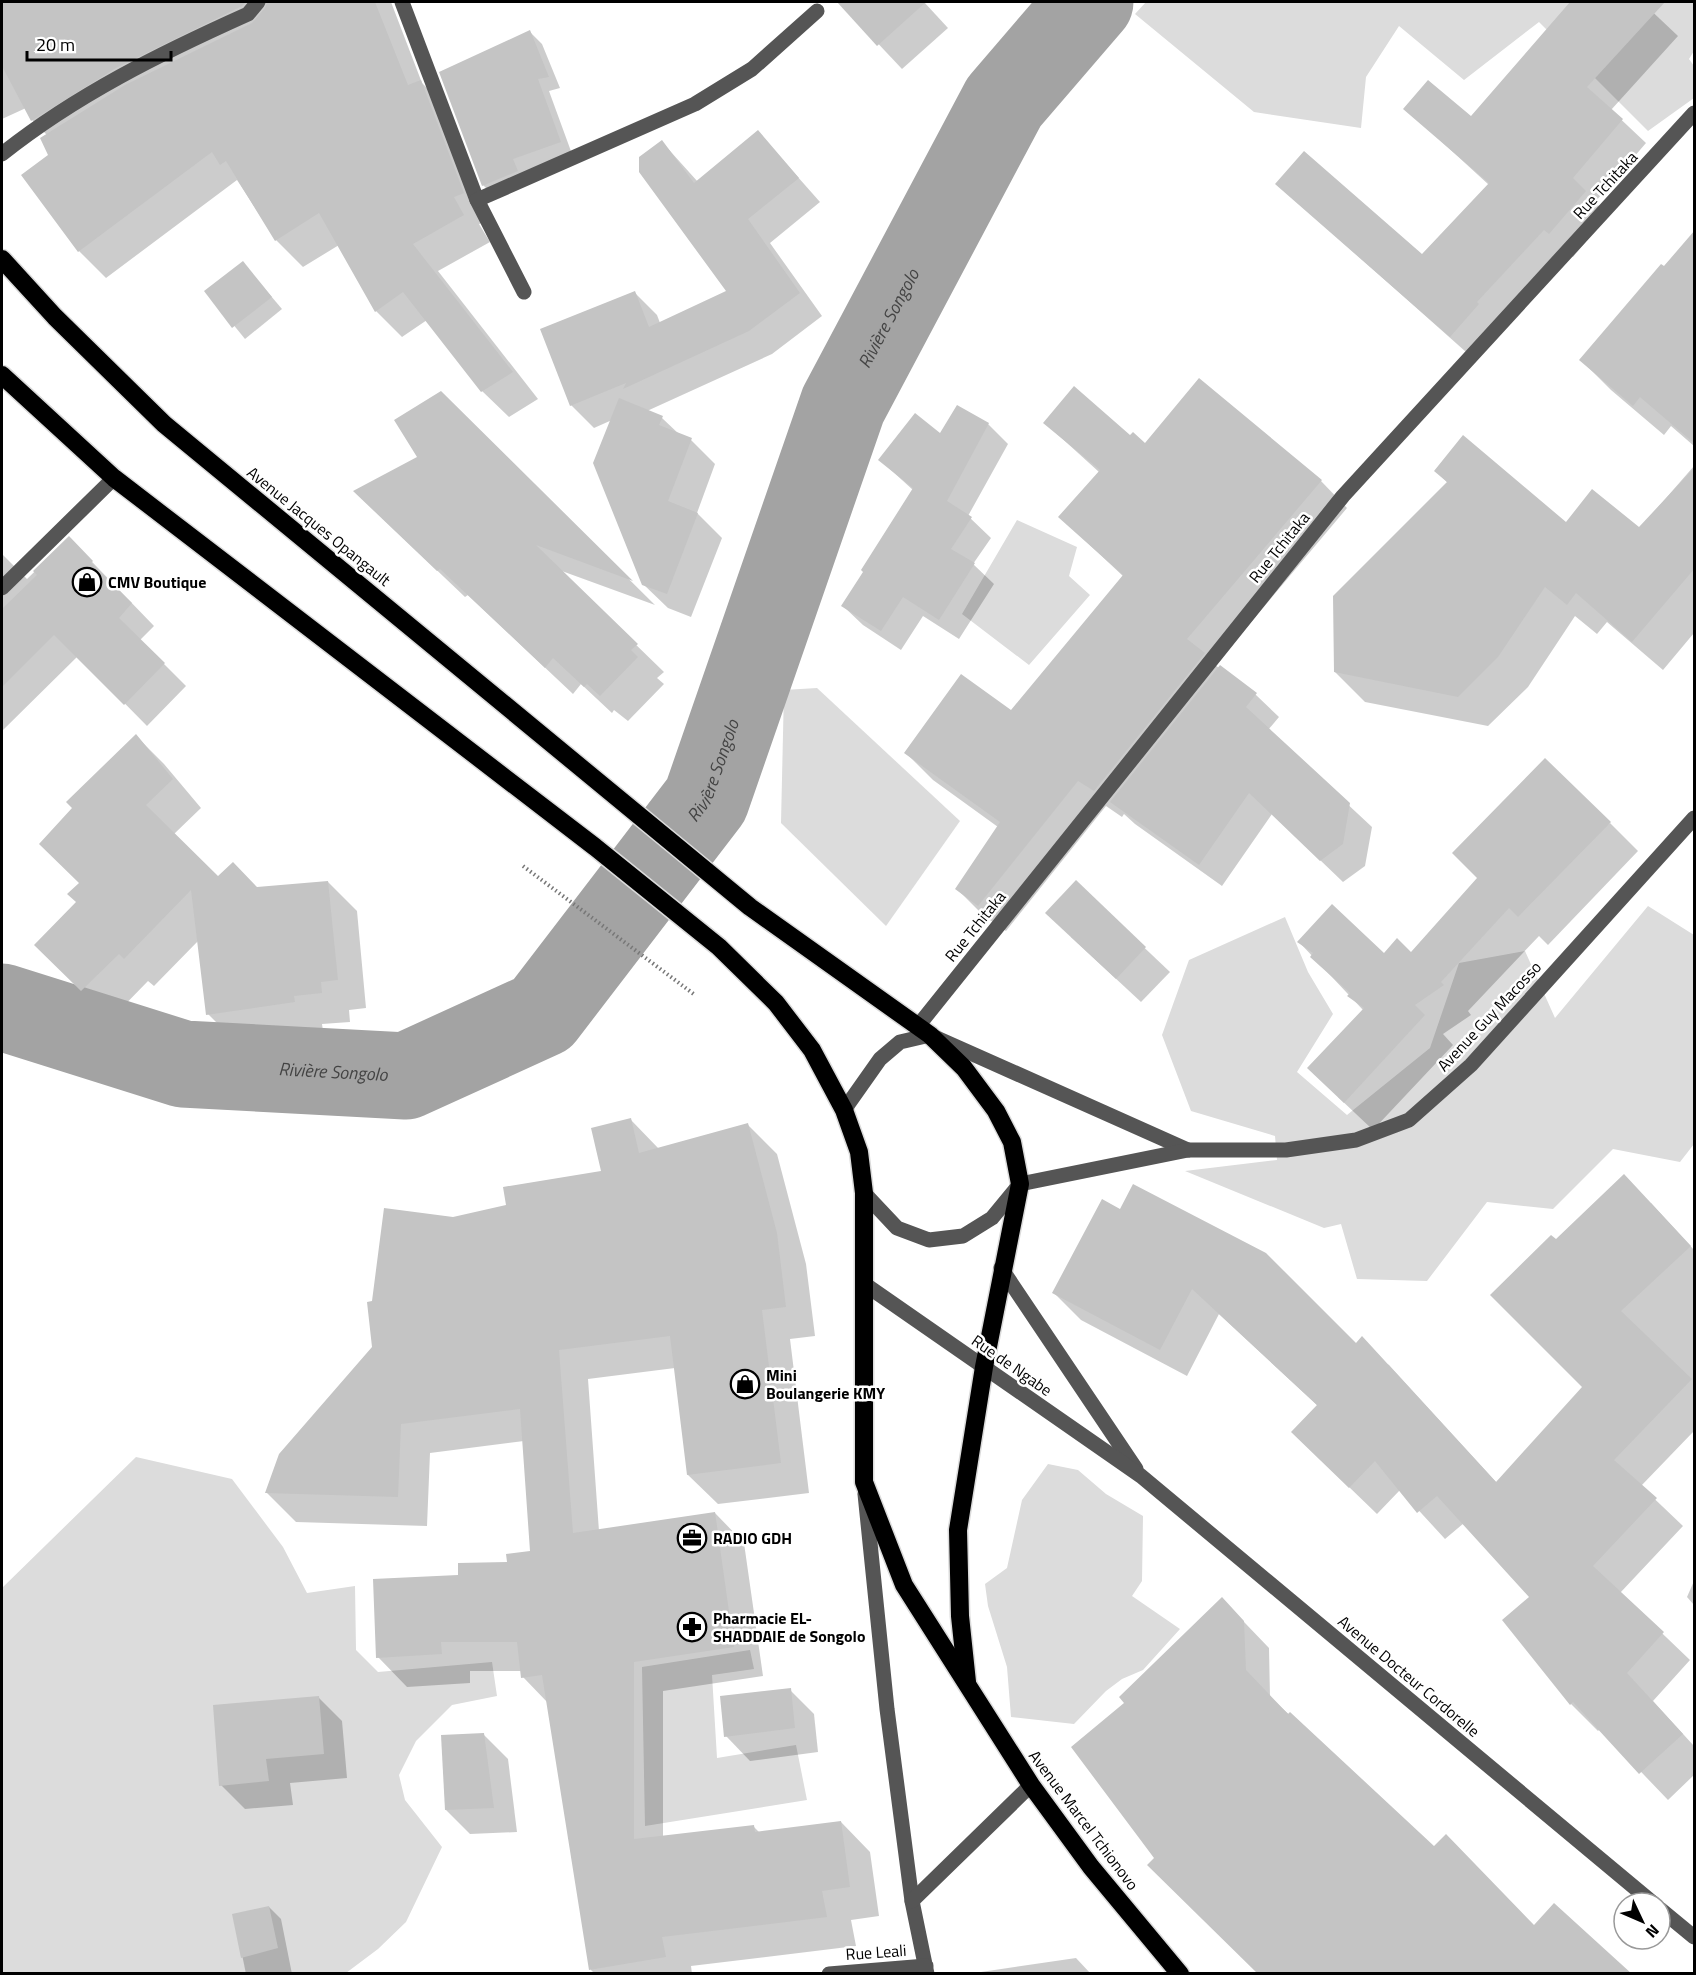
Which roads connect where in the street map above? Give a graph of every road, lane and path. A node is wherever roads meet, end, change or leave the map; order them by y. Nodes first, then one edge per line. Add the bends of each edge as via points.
1 (258, 2) edge
2 (402, 2) edge
3 (817, 10) dead end
4 (1695, 113) edge
5 (2, 154) edge
6 (477, 200) junction
7 (2, 259) edge
8 (524, 292) dead end
9 (2, 375) edge
10 (114, 478) junction
11 (2, 588) edge
12 (1695, 818) edge
13 (522, 866) dead end
14 (694, 995) dead end
15 (924, 1030) junction
16 (844, 1110) junction
17 (1188, 1150) junction
18 (1020, 1184) junction
19 (864, 1193) junction
20 (1001, 1268) junction
21 (863, 1283) junction
22 (984, 1367) junction
23 (1141, 1476) junction
24 (864, 1482) junction
25 (967, 1684) junction
26 (1031, 1785) junction
27 (1639, 1891) edge
28 (912, 1901) junction
29 (1672, 1919) edge
30 (1695, 1937) edge
31 (926, 1970) edge
32 (829, 1974) edge
33 (1180, 1974) edge

1 - 5 street via 248,14 157,56 39,124
2 - 6 street
3 - 6 street via 752,69 695,104
4 - 15 street, Rue Tchitaka via 1343,496
6 - 8 street
7 - 15 highway, Avenue Jacques Opangault via 164,424 750,906
9 - 10 highway
10 - 11 street
10 - 16 highway via 595,847 719,947 776,1003 812,1050
12 - 17 street, Avenue Guy Macosso via 1471,1065 1409,1120 1356,1140 1286,1150
13 - 14 path
15 - 16 street via 900,1042 880,1059
15 - 17 street
15 - 18 highway via 964,1068 996,1112 1012,1142
16 - 19 highway via 859,1152
17 - 18 street
18 - 19 street via 992,1218 963,1236 929,1240 897,1228
18 - 20 highway
19 - 21 highway
20 - 22 highway
20 - 23 street
21 - 22 street, Rue de Ngabe
21 - 24 highway
22 - 23 street, Rue de Ngabe
22 - 25 highway via 958,1530 960,1616
23 - 27 street, Avenue Docteur Cordorelle
24 - 25 highway, Avenue Marcel Tchionovo via 904,1585
24 - 28 street
25 - 26 highway, Avenue Marcel Tchionovo
26 - 28 street
26 - 33 highway, Avenue Marcel Tchionovo via 1091,1867
28 - 31 street
29 - 30 street
31 - 32 street, Rue Leali

